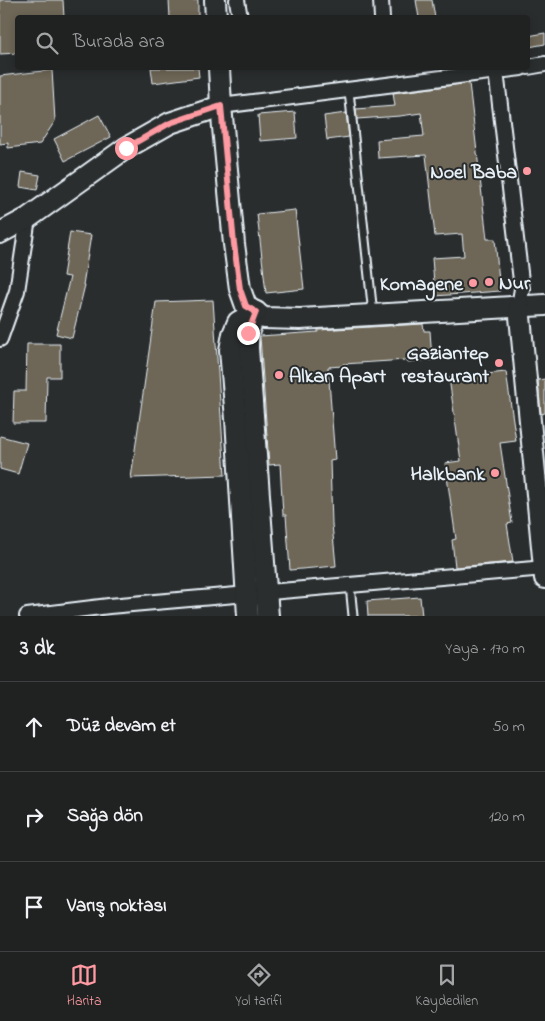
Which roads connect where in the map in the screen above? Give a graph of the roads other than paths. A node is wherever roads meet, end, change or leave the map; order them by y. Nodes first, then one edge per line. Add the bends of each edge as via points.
1 (215, 0) edge
2 (237, 0) edge
3 (380, 0) edge
4 (216, 15) edge
5 (240, 15) edge
6 (382, 15) edge
7 (545, 64) edge
8 (530, 67) edge
9 (219, 70) edge
10 (504, 70) edge
11 (496, 71) junction
12 (349, 91) junction
13 (221, 106) junction
14 (28, 218) junction
15 (0, 233) edge
16 (545, 305) edge
17 (519, 306) junction
18 (256, 312) junction
19 (373, 314) junction
20 (0, 339) edge
21 (544, 572) edge
22 (350, 585) junction
23 (257, 593) junction
24 (74, 613) edge
25 (26, 616) edge
26 (248, 616) edge
27 (268, 616) edge
28 (353, 616) edge

1 - 4 street
2 - 5 street
3 - 6 street
7 - 8 street
9 - 13 street
10 - 11 street
11 - 12 street
11 - 17 street via 522,289
12 - 13 street
12 - 19 lane
13 - 14 street via 170,123 126,148
13 - 18 street via 240,289 246,306
14 - 15 street
14 - 20 street via 17,291
16 - 17 street
17 - 19 street
17 - 21 street
18 - 19 street via 264,318 300,319
18 - 23 street via 238,322 230,350
21 - 22 street
22 - 23 street
22 - 28 lane
23 - 24 street via 109,606
23 - 26 street
23 - 27 street
24 - 25 street

